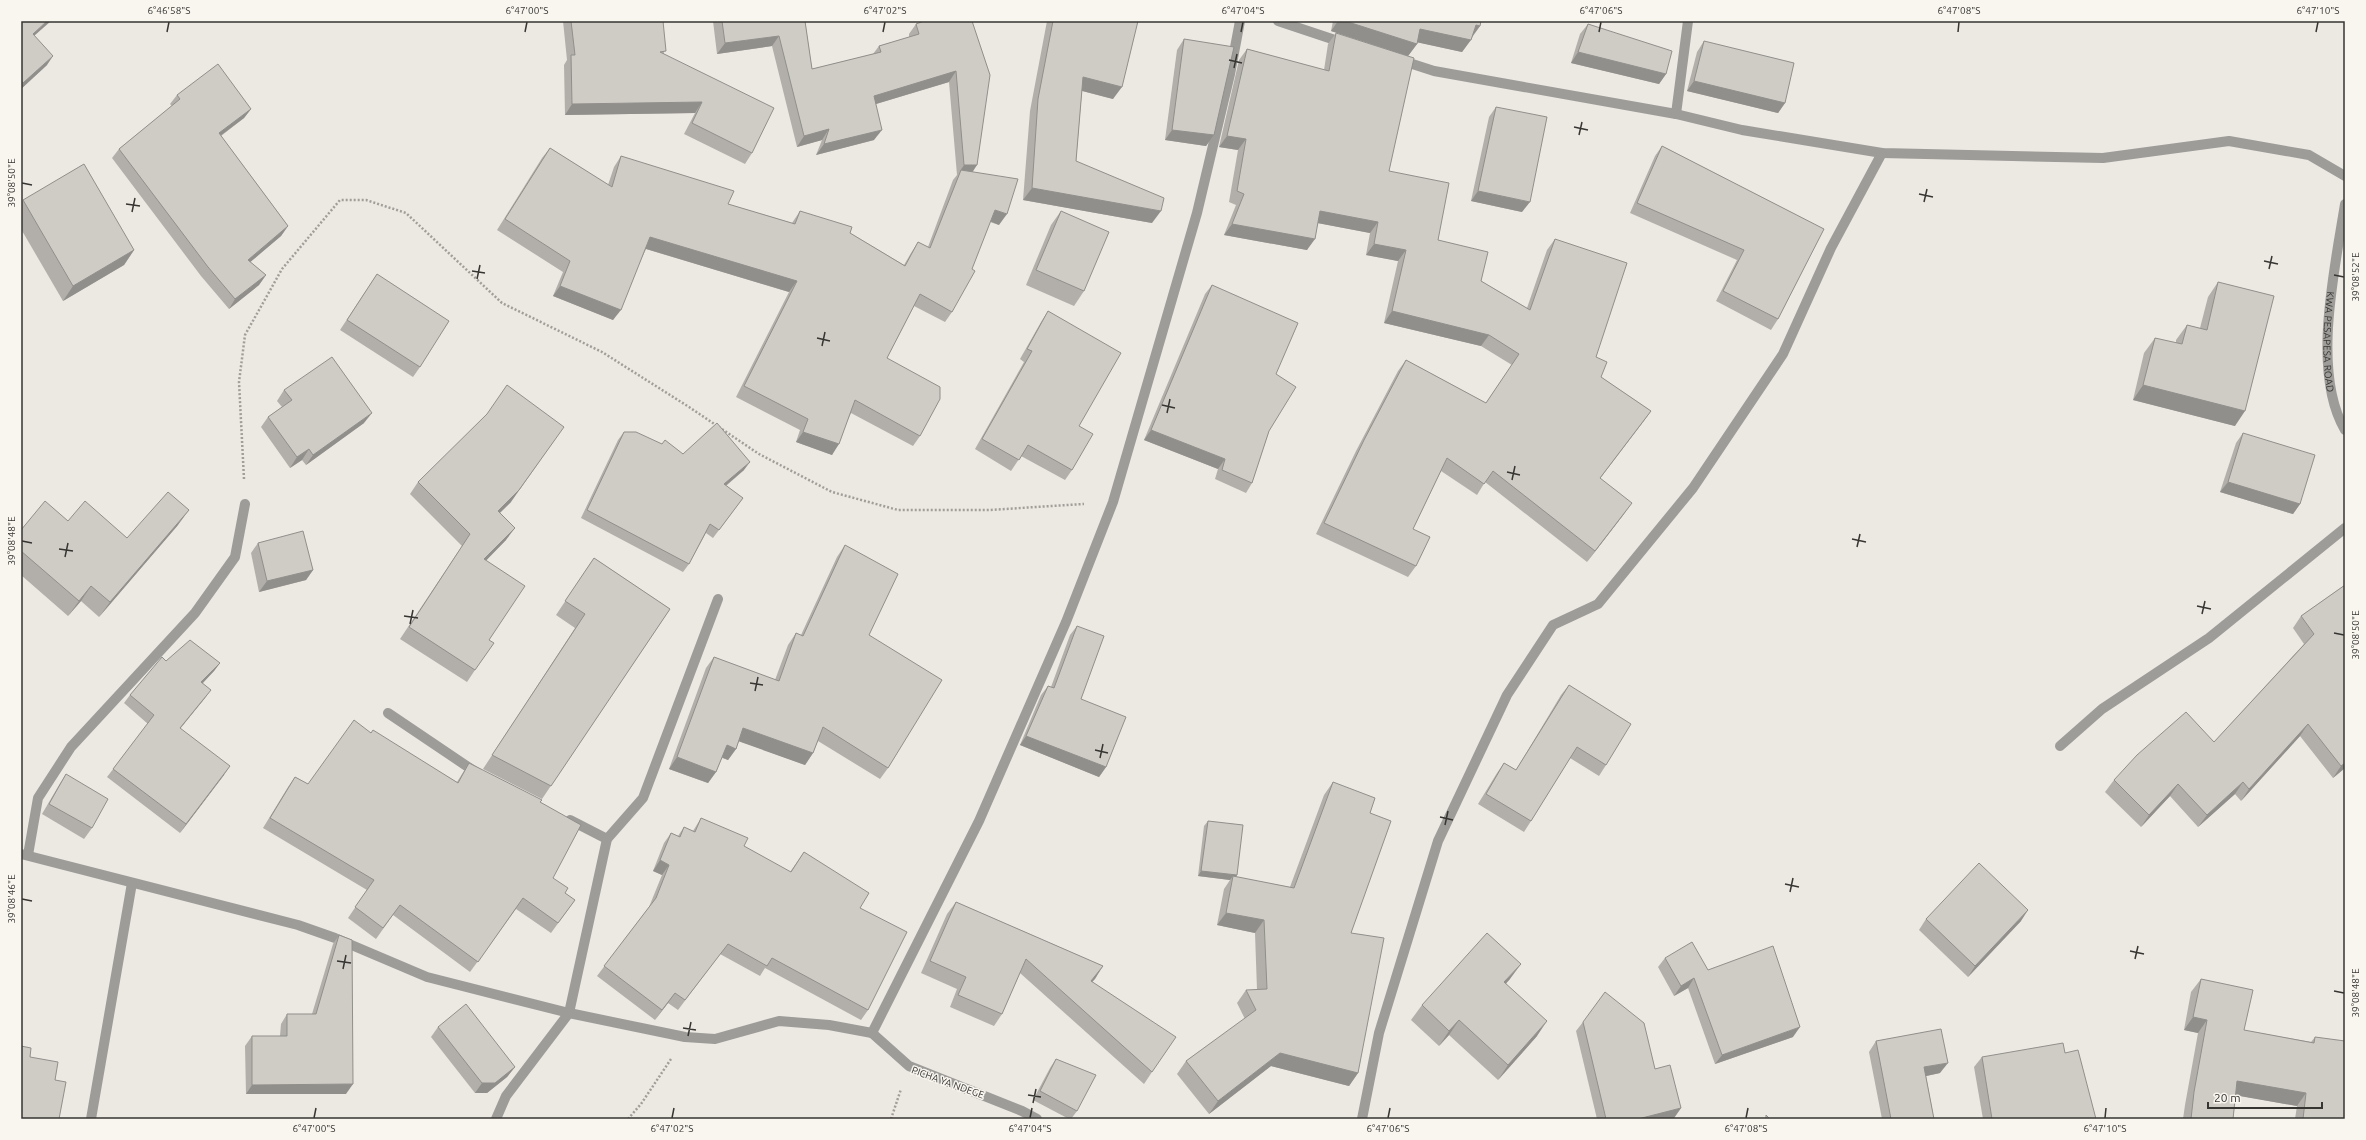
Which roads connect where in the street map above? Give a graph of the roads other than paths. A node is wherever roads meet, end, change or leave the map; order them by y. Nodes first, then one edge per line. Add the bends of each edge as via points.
1 (1240, 21) edge
2 (1278, 21) edge
3 (1688, 21) edge
4 (1358, 47) edge
5 (1388, 57) edge
6 (1676, 114) junction
7 (1882, 153) junction
8 (2345, 176) edge
9 (2345, 204) edge
10 (2345, 430) edge
11 (245, 504) road end
12 (2345, 528) edge
13 (718, 599) dead end
14 (388, 713) dead end
15 (2060, 746) dead end
16 (489, 780) edge
17 (558, 815) edge
18 (607, 839) junction
19 (24, 855) edge
20 (132, 883) junction
21 (570, 1013) junction
22 (872, 1033) junction
23 (91, 1119) edge
24 (496, 1119) edge
25 (1037, 1119) edge
26 (1362, 1119) edge

1 - 22 street via 1197,213 1113,502 1066,622 979,821
2 - 4 street
3 - 6 street
5 - 6 street via 1434,71
6 - 7 street via 1742,130
7 - 8 street via 2103,158 2229,141 2309,154
7 - 26 street via 1831,248 1783,354 1693,488 1598,604 1552,625 1507,695 1438,841 1379,1033
9 - 10 street, KWA PESAPESA ROAD via 2331,294 2328,342 2329,384 2336,415
11 - 19 street via 235,557 195,614 71,747 38,798
12 - 15 street via 2209,638 2102,709
13 - 18 street via 643,798
14 - 16 street
17 - 18 street
18 - 21 street
19 - 20 street
20 - 21 street via 298,925 427,977
20 - 23 street
21 - 22 street via 685,1037 715,1039 779,1022 829,1025
21 - 24 street via 506,1096
22 - 25 street, PICHA YA NDEGE via 909,1066

